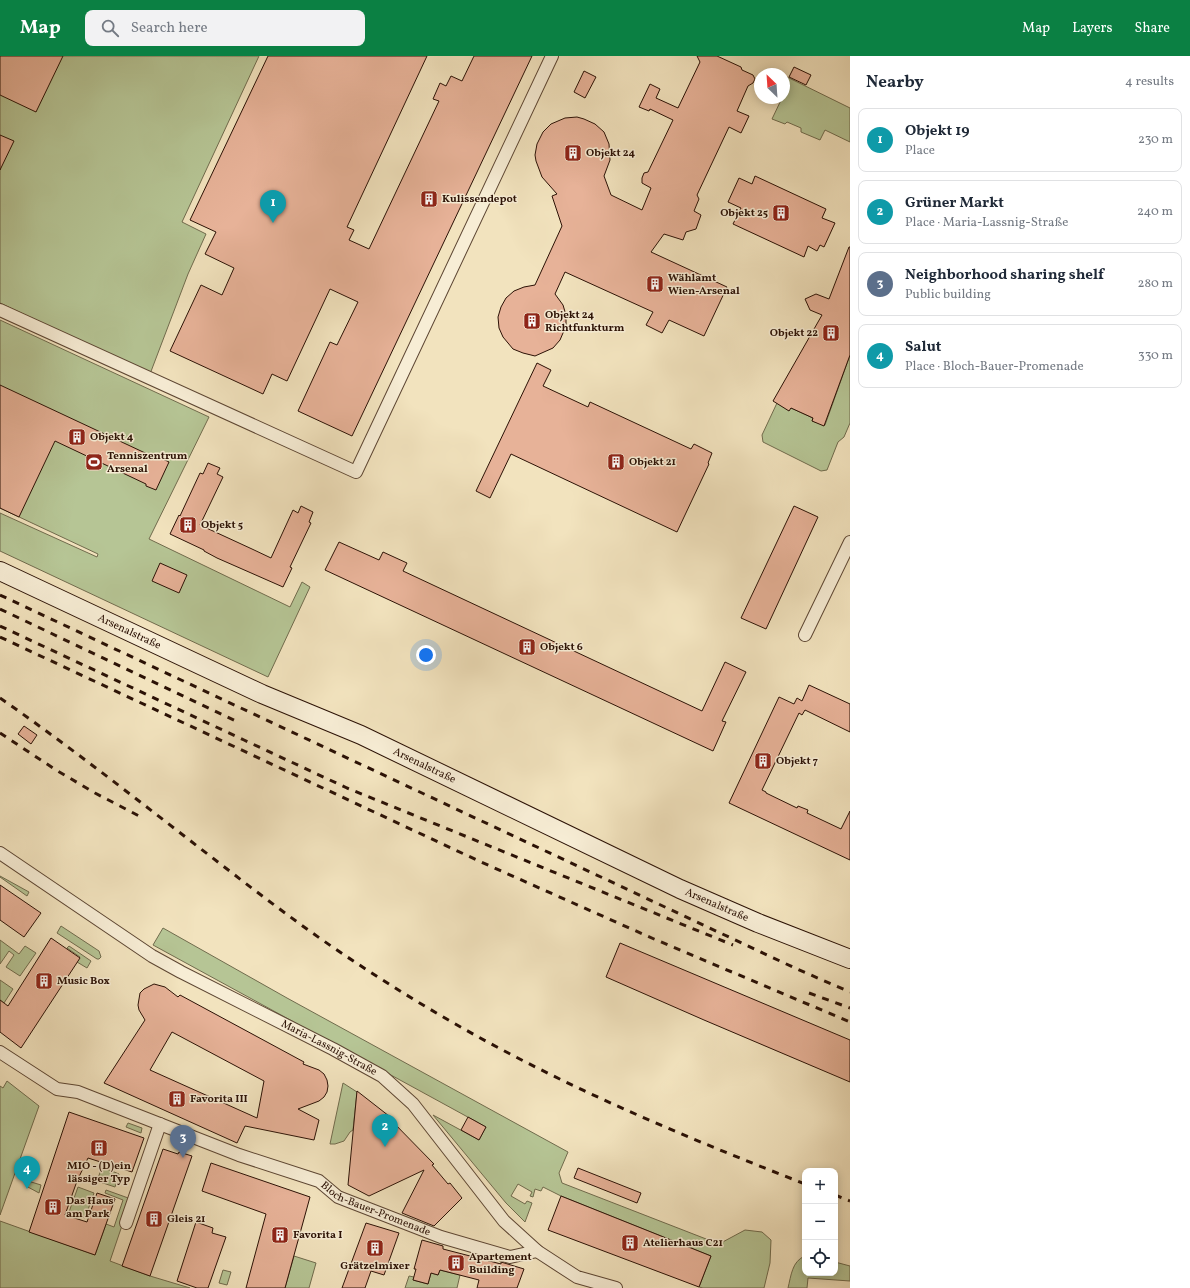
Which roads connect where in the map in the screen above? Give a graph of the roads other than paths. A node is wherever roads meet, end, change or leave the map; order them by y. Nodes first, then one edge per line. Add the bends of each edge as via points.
1 (552, 56) edge
2 (0, 310) edge
3 (850, 542) edge
4 (0, 571) edge
5 (805, 635) dead end
6 (0, 854) edge
7 (850, 959) edge
8 (0, 1052) edge
9 (160, 1124) junction
10 (126, 1223) dead end
11 (537, 1251) junction
12 (616, 1288) edge

1 - 2 street via 356,472
3 - 5 street
4 - 7 main road, Arsenalstraße via 262,694 361,735 680,889
6 - 11 street, Maria-Lassnig-Straße via 152,956 382,1076 413,1104 504,1221
8 - 9 street, Bloch-Bauer-Promenade via 57,1089 78,1092
9 - 10 street
9 - 11 street, Bloch-Bauer-Promenade via 239,1155 319,1181 338,1197 441,1238 510,1257
11 - 12 street, Maria-Lassnig-Straße via 577,1277

